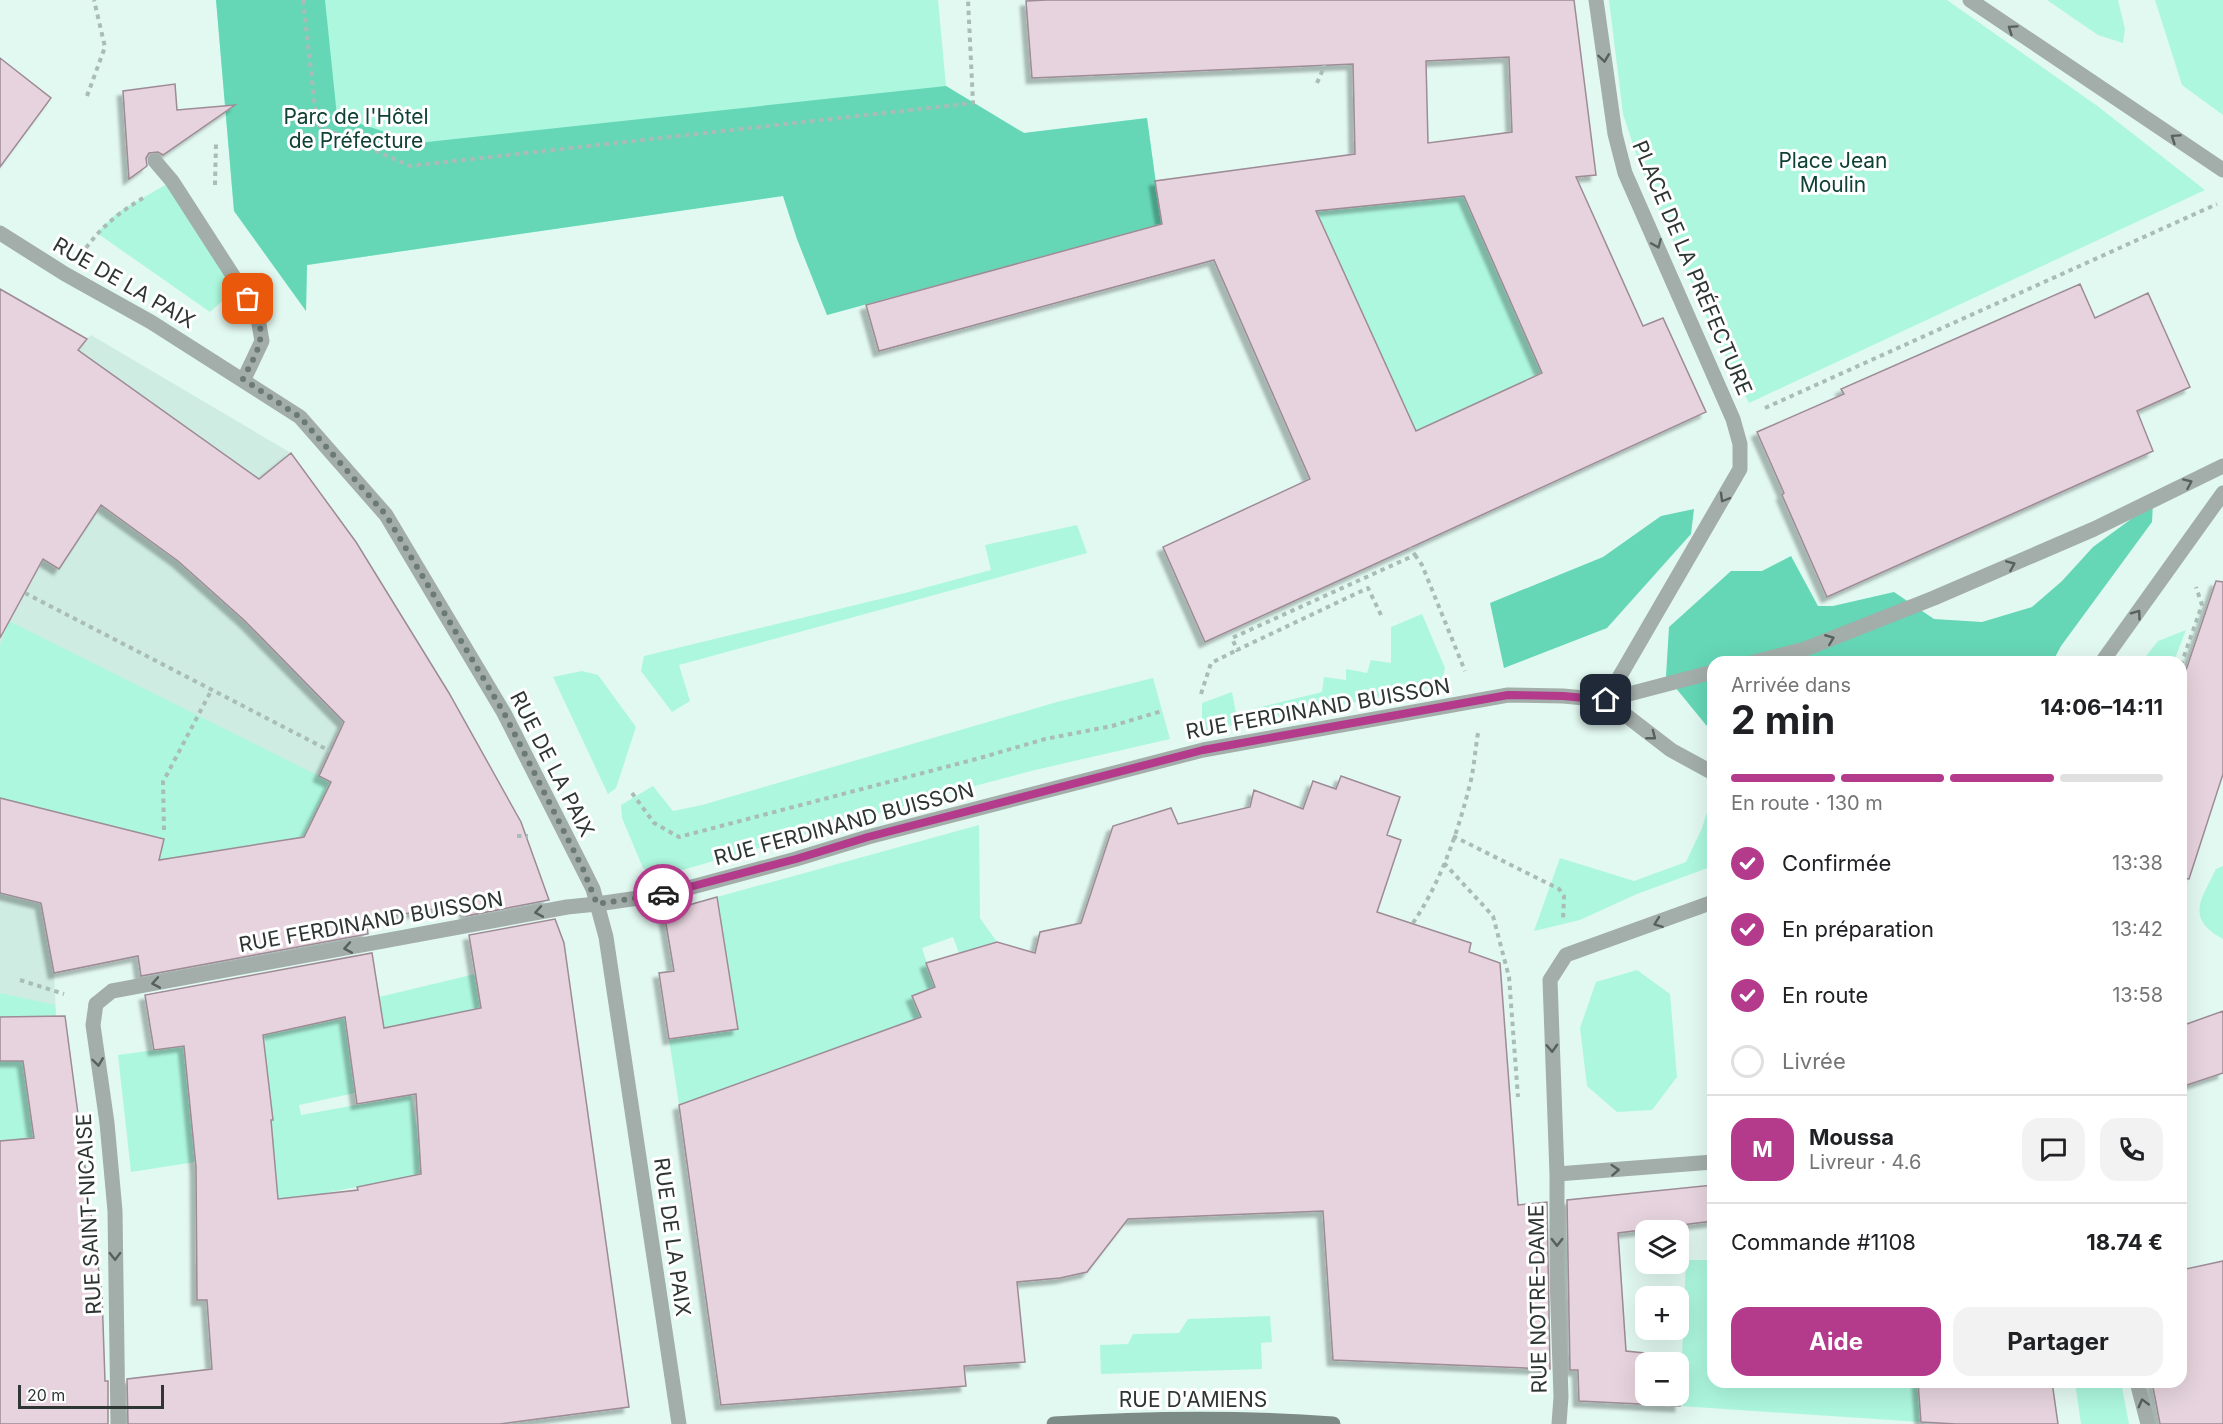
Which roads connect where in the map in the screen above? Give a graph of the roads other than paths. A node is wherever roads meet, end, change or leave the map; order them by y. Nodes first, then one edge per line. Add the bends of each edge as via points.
1 (1596, 0) edge
2 (1970, 0) edge
3 (155, 161) dead end
4 (2223, 170) edge
5 (0, 233) edge
6 (243, 379) junction
7 (2223, 466) edge
8 (2223, 493) edge
9 (1778, 656) edge
10 (2106, 656) edge
11 (1707, 674) edge
12 (1606, 700) junction
13 (1707, 770) edge
14 (597, 904) junction
15 (1707, 904) edge
16 (96, 1004) joint
17 (1707, 1162) edge
18 (1557, 1174) junction
19 (2139, 1388) edge
20 (118, 1424) edge
21 (679, 1424) edge
22 (1054, 1424) edge
23 (1333, 1424) edge
24 (1559, 1424) edge
25 (2148, 1424) edge

1 -> 12 street, PLACE DE LA PRÉFECTURE via 1614,128 1625,173 1733,419 1740,444 1740,469
4 -> 2 street
3 - 6 street via 257,313 262,341
5 - 6 street, RUE DE LA PAIX
6 - 14 street, RUE DE LA PAIX via 300,417 386,515 504,713
9 -> 7 street via 1934,598 2094,529
10 -> 8 street
11 - 12 street
12 -> 13 street via 1671,750
12 - 14 street, RUE FERDINAND BUISSON via 1508,695 1203,750 666,894
14 -> 16 street, RUE FERDINAND BUISSON via 112,991
14 - 21 street, RUE DE LA PAIX via 606,937
15 -> 18 street, RUE NOTRE-DAME via 1566,955 1550,980
16 -> 20 street, RUE SAINT-NICAISE via 93,1024 115,1211
18 -> 17 street, RUE NOTRE-DAME
18 -> 24 street, RUE NOTRE-DAME
25 -> 19 street
22 - 23 street, RUE D'AMIENS via 1250,1418

